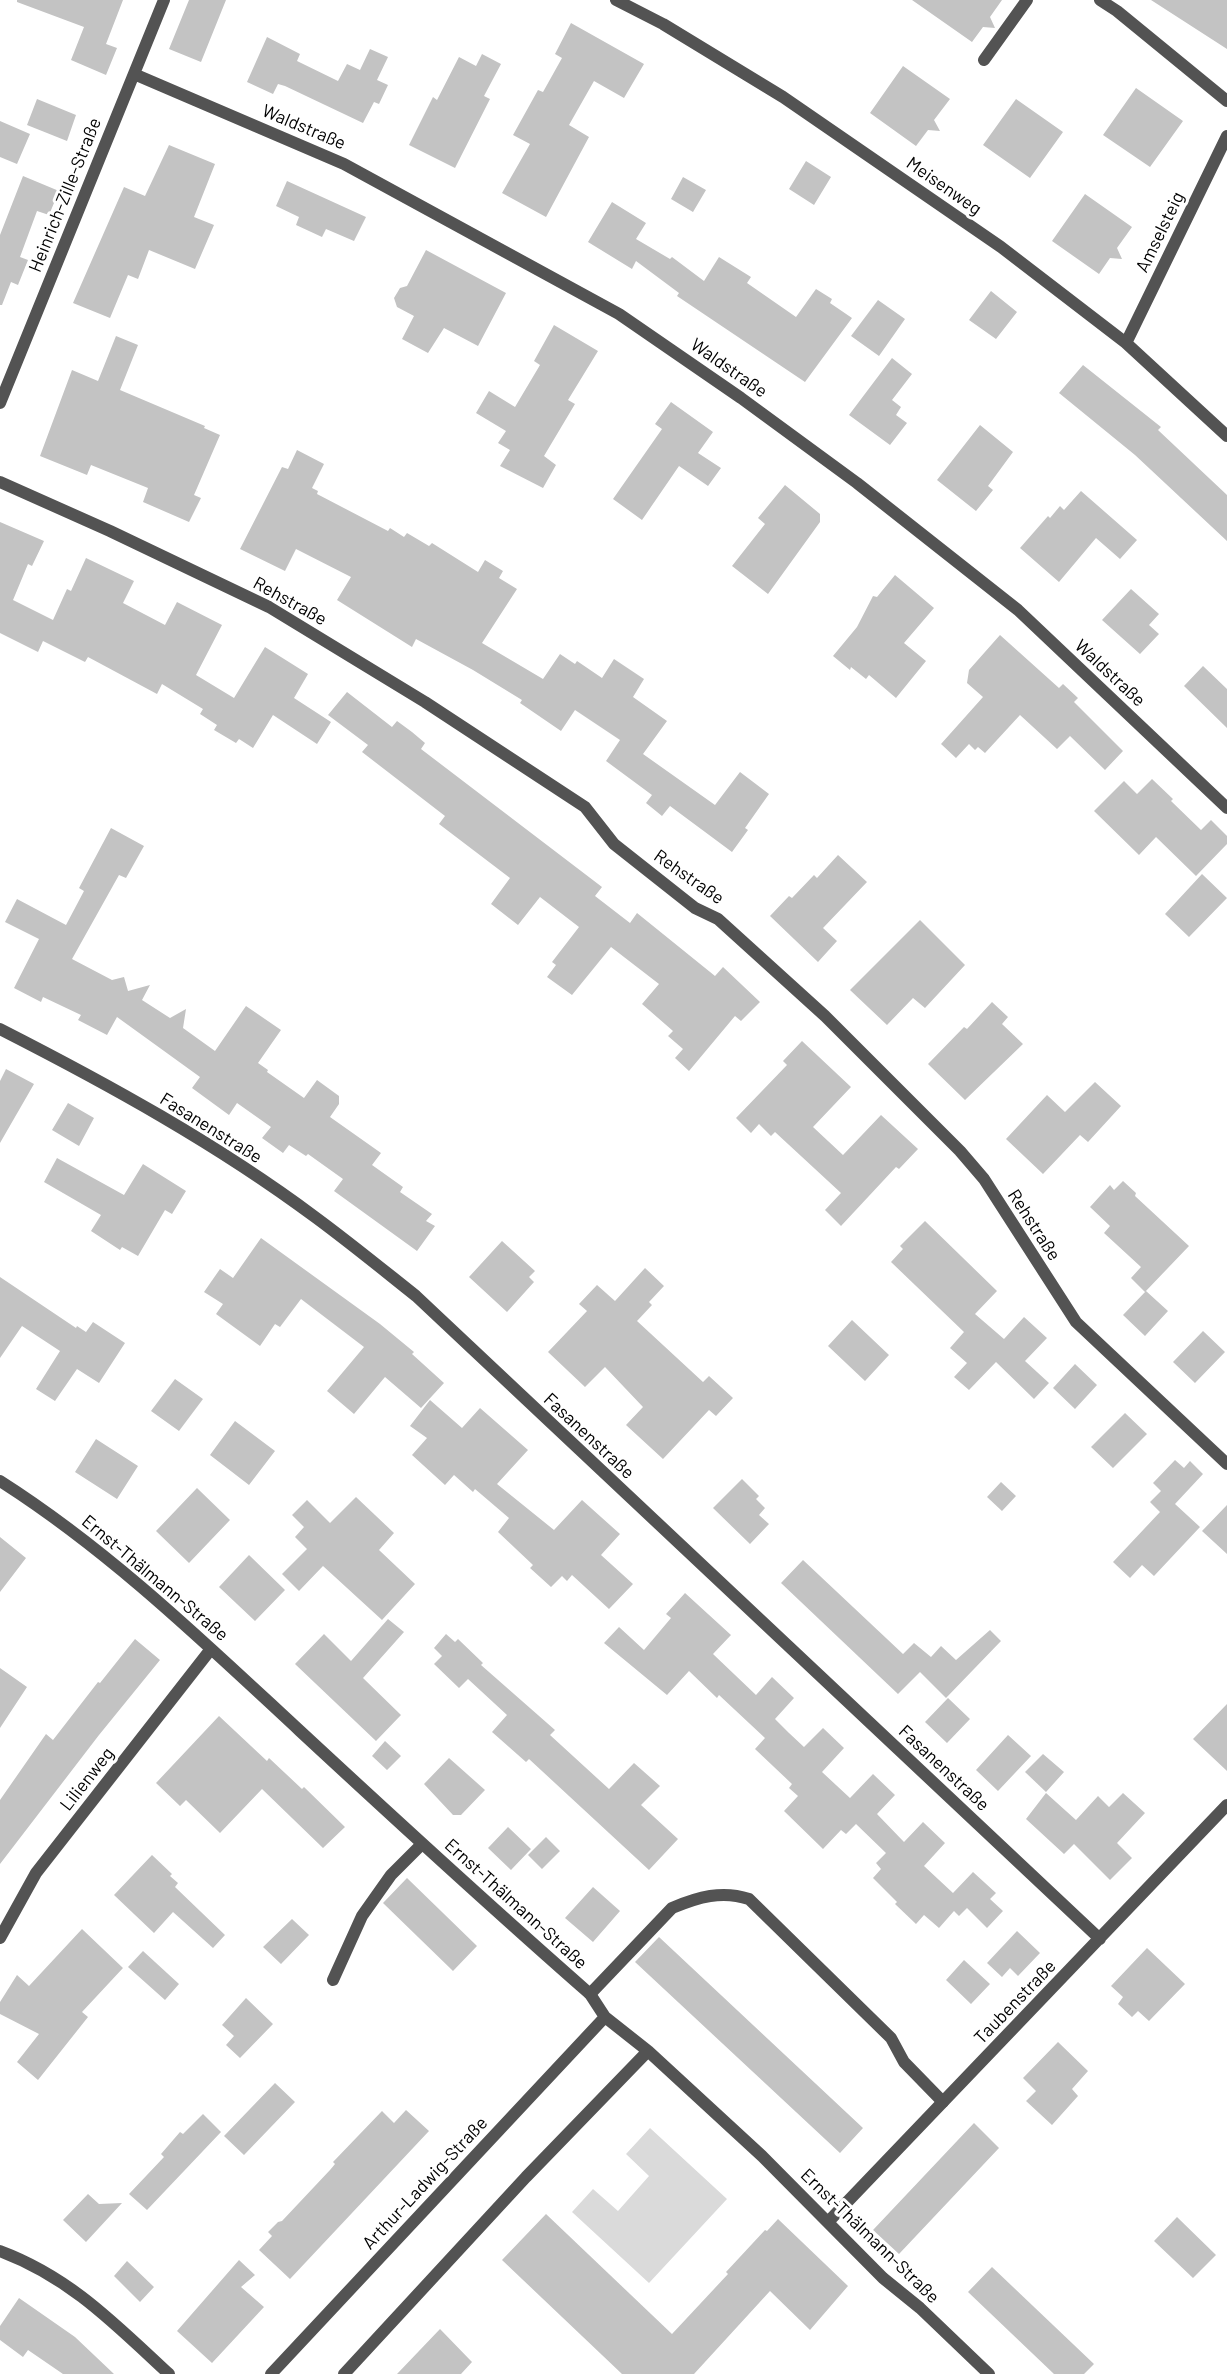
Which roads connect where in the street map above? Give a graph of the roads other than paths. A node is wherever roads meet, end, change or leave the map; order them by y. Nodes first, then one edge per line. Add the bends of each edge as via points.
1 (164, 0) edge
2 (616, 0) edge
3 (1027, 0) edge
4 (1100, 0) edge
5 (984, 60) dead end
6 (134, 74) junction
7 (1227, 101) edge
8 (1227, 136) edge
9 (1126, 343) junction
10 (0, 402) edge
11 (1227, 436) edge
12 (0, 482) edge
13 (1227, 808) edge
14 (0, 1029) edge
15 (1227, 1464) edge
16 (0, 1481) edge
17 (211, 1649) junction
18 (1227, 1805) edge
19 (422, 1844) junction
20 (0, 1938) edge
21 (1100, 1939) junction
22 (333, 1980) dead end
23 (590, 1994) junction
24 (605, 2017) junction
25 (648, 2051) junction
26 (944, 2102) junction
27 (828, 2222) junction
28 (0, 2251) edge
29 (169, 2374) edge
30 (271, 2374) edge
31 (344, 2374) edge
32 (989, 2374) edge

1 - 6 street, Heinrich-Zille-Straße
2 - 9 street, Meisenweg via 783,97 1001,247
3 - 5 street
4 - 7 street
6 - 10 street, Heinrich-Zille-Straße
6 - 13 street, Waldstraße via 344,164 619,314 857,483 1018,610
8 - 9 street, Amselsteig
9 - 11 street, Meisenweg
12 - 15 street, Rehstraße via 269,607 425,702 585,807 614,844 695,908 718,919 825,1017 960,1151 984,1179 1076,1322
14 - 21 street, Fasanenstraße via 207,1144 313,1216 416,1296
16 - 17 street, Ernst-Thälmann-Straße via 97,1550
17 - 19 street, Ernst-Thälmann-Straße
17 - 20 street, Lilienweg via 36,1872
18 - 21 street, Taubenstraße
19 - 22 street via 391,1875 362,1916
19 - 23 street, Ernst-Thälmann-Straße
21 - 26 street, Taubenstraße
23 - 24 street, Ernst-Thälmann-Straße
23 - 26 street via 672,1908 720,1893 736,1895 749,1899 891,2038 904,2062
24 - 25 street, Ernst-Thälmann-Straße
24 - 30 street, Arthur-Ladwig-Straße
25 - 27 street, Ernst-Thälmann-Straße
25 - 31 street
26 - 27 street, Taubenstraße
27 - 32 street, Ernst-Thälmann-Straße
28 - 29 street via 27,2261 72,2288

